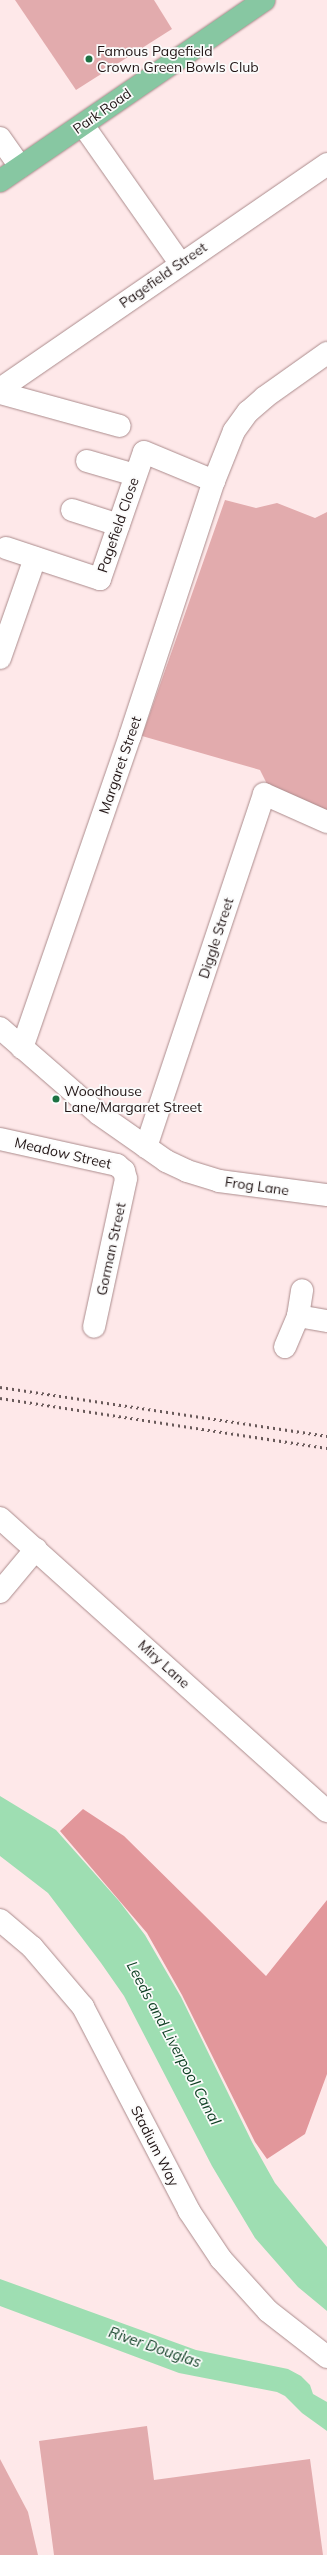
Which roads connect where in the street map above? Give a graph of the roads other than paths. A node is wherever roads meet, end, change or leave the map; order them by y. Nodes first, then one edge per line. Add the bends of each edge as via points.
1 (264, 0) edge
2 (83, 125) junction
3 (0, 138) edge
4 (327, 164) edge
5 (20, 167) junction
6 (0, 181) edge
7 (180, 263) junction
8 (327, 353) edge
9 (0, 389) edge
10 (0, 393) edge
11 (120, 426) dead end
12 (87, 461) dead end
13 (135, 475) junction
14 (214, 481) junction
15 (72, 510) dead end
16 (119, 525) junction
17 (6, 548) dead end
18 (35, 558) junction
19 (0, 658) edge
20 (327, 822) edge
21 (0, 1028) edge
22 (22, 1048) junction
23 (1, 1141) edge
24 (146, 1147) junction
25 (124, 1172) joint
26 (327, 1195) edge
27 (302, 1290) dead end
28 (298, 1316) junction
29 (327, 1321) edge
30 (94, 1327) dead end
31 (285, 1347) dead end
32 (0, 1518) edge
33 (36, 1549) junction
34 (0, 1592) edge
35 (327, 1811) edge
36 (0, 1920) edge
37 (327, 2357) edge

1 - 2 main road, Park Road
2 - 5 main road, Park Road
2 - 7 street
3 - 5 street
4 - 7 street, Pagefield Street
5 - 6 main road, Park Road
7 - 9 street, Pagefield Street
8 - 14 street, Margaret Street via 248,412 234,431
10 - 11 street
12 - 13 street
13 - 14 street, Pagefield Close via 144,452
13 - 16 street, Pagefield Close
14 - 22 street, Margaret Street via 130,736
15 - 16 street
16 - 18 street, Pagefield Close via 100,579
17 - 18 street, Pagefield Close
18 - 19 street
20 - 24 street, Diggle Street via 264,794
21 - 22 street, Frog Lane
22 - 24 street, Frog Lane via 99,1114
23 - 25 street, Meadow Street via 117,1165
24 - 26 street, Frog Lane via 187,1171 219,1181
25 - 30 street, Gorman Street via 126,1179
27 - 28 street
28 - 29 street
28 - 31 street
32 - 33 street, Miry Lane
33 - 34 street
33 - 35 street, Miry Lane
36 - 37 street, Stadium Way via 32,1946 83,2007 188,2211 221,2259 268,2311

